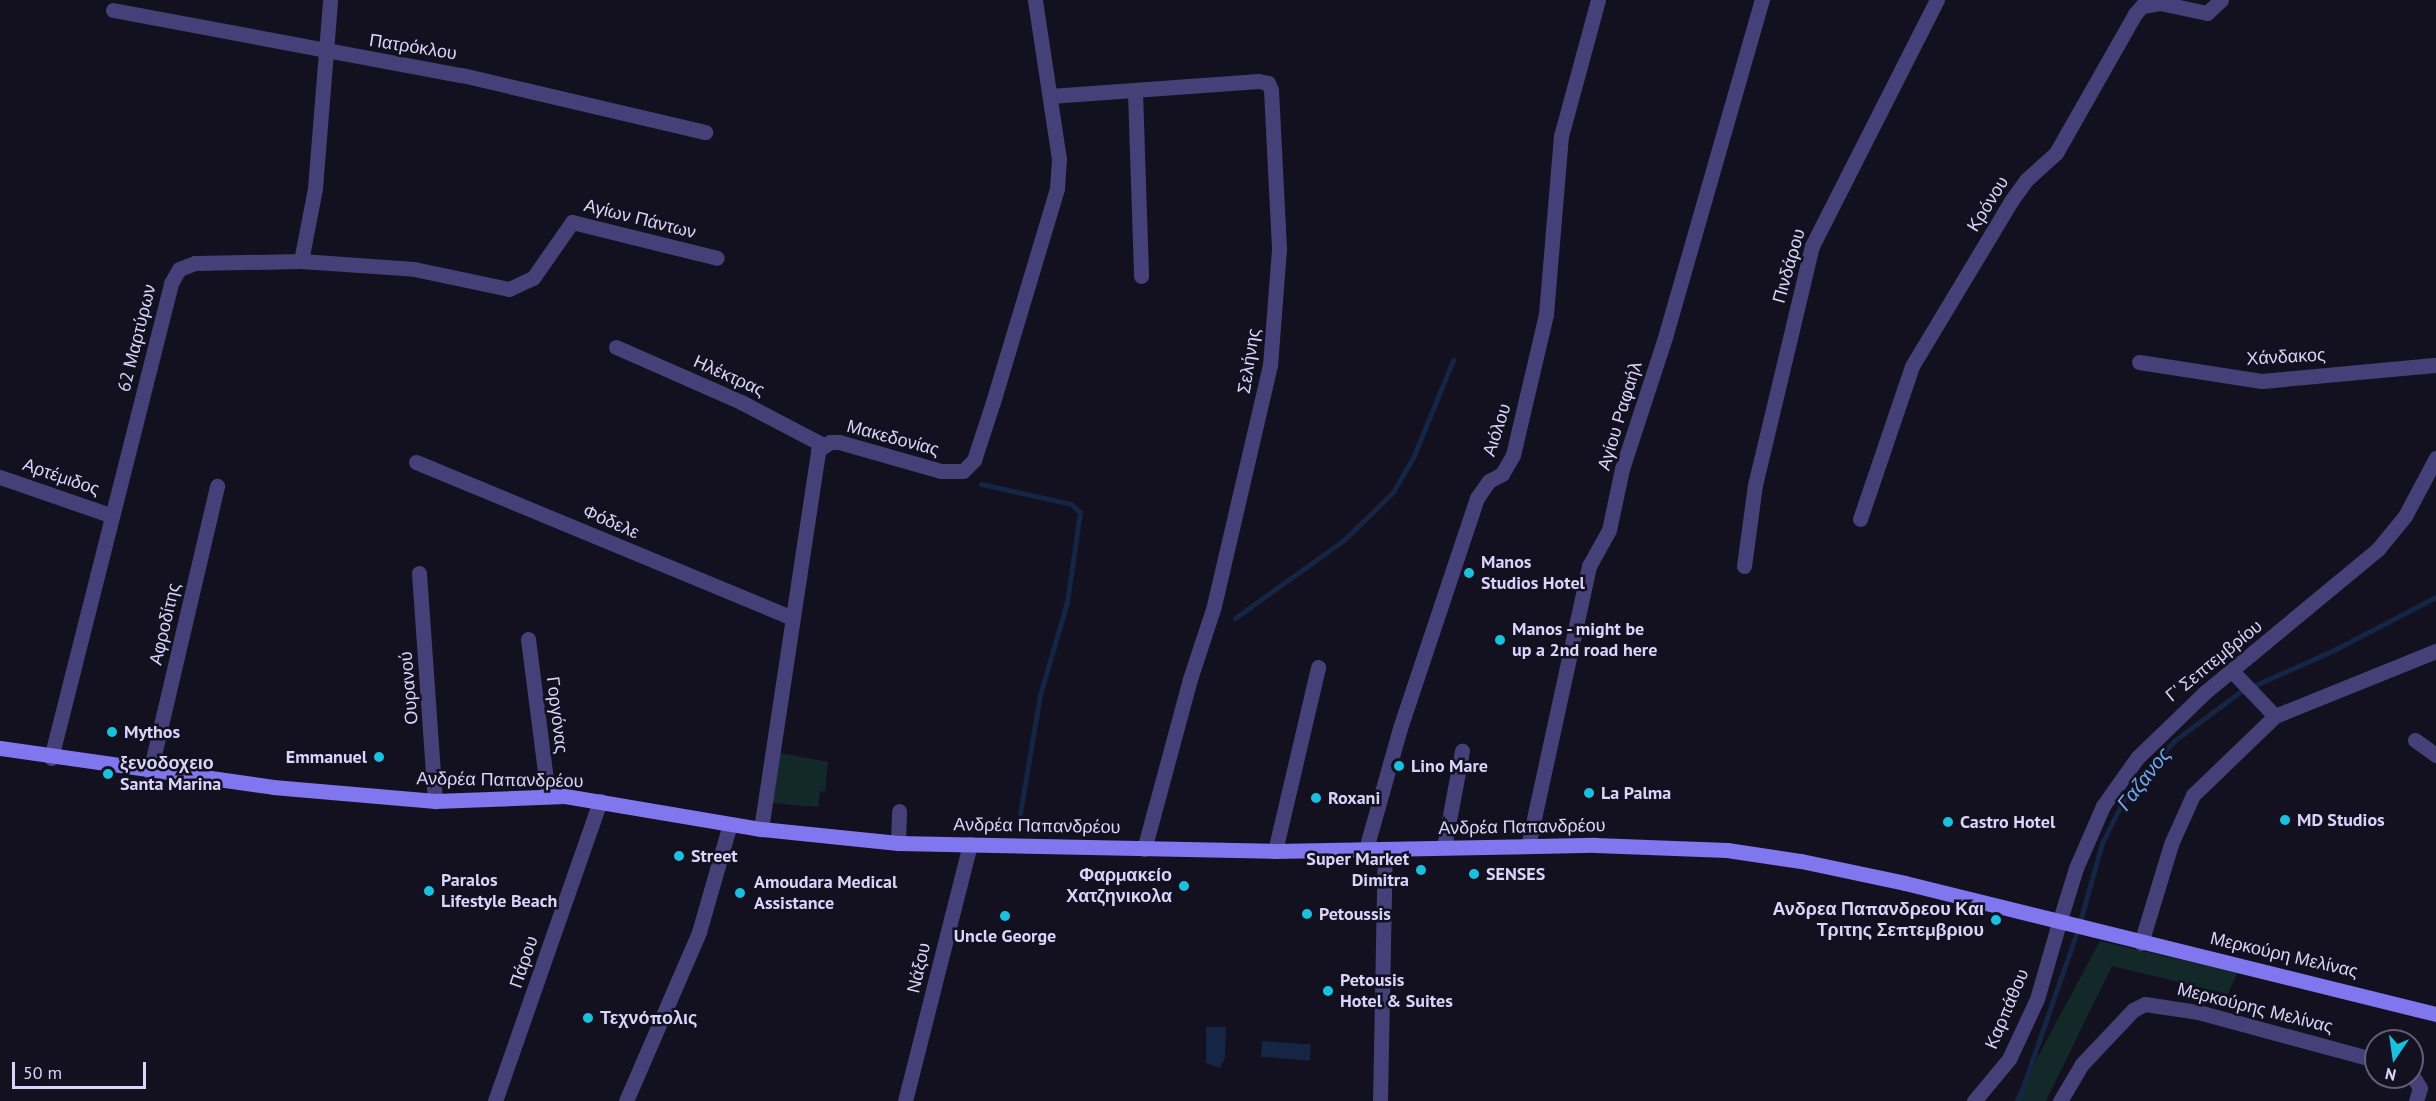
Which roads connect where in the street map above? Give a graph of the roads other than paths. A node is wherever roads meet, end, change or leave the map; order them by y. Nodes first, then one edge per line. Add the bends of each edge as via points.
1 (330, 0) edge
2 (1035, 0) edge
3 (1598, 0) edge
4 (1762, 0) edge
5 (1937, 0) edge
6 (2221, 0) edge
7 (113, 10) dead end
8 (328, 53) junction
9 (1135, 92) junction
10 (1050, 96) junction
11 (705, 132) dead end
12 (717, 258) dead end
13 (301, 261) junction
14 (1141, 276) dead end
15 (616, 347) dead end
16 (2139, 362) dead end
17 (2436, 365) edge
18 (823, 445) junction
19 (2436, 458) edge
20 (416, 462) dead end
21 (0, 477) edge
22 (218, 486) dead end
23 (110, 515) junction
24 (1860, 519) dead end
25 (1744, 566) dead end
26 (419, 573) dead end
27 (790, 617) junction
28 (528, 639) dead end
29 (2436, 651) edge
30 (1318, 667) dead end
31 (2232, 671) junction
32 (2272, 712) junction
33 (2415, 740) dead end
34 (0, 748) edge
35 (1462, 751) dead end
36 (2436, 756) edge
37 (51, 758) junction
38 (150, 772) junction
39 (548, 796) junction
40 (435, 801) junction
41 (600, 801) junction
42 (898, 811) dead end
43 (730, 824) junction
44 (761, 829) junction
45 (898, 843) junction
46 (970, 844) junction
47 (1528, 846) junction
48 (1444, 847) junction
49 (1144, 849) junction
50 (1366, 849) junction
51 (1385, 849) junction
52 (1275, 851) junction
53 (2064, 924) junction
54 (2121, 938) joint
55 (2141, 943) junction
56 (2436, 1014) edge
57 (2364, 1057) edge
58 (495, 1101) edge
59 (626, 1101) edge
60 (905, 1101) edge
61 (1380, 1101) edge
62 (1974, 1101) edge
63 (2060, 1101) edge

1 - 8 street
2 - 10 street, Μακεδονίας
3 - 50 street, Αιόλου via 1561,136 1546,314 1514,455 1502,474 1489,481 1477,498 1400,728
4 - 47 street, Αγίου Ραφαήλ via 1666,334 1622,469 1610,530 1589,566
5 - 25 street, Πινδάρου via 1812,246 1755,485
6 - 24 street, Κρόνου via 2207,13 2160,3 2142,6 2135,14 2053,157 2026,180 2010,201 1912,366
7 - 8 street, Πατρόκλου
8 - 11 street, Πατρόκλου via 462,75
8 - 13 street via 315,188
9 - 10 street, Σελήνης
9 - 14 street
9 - 49 street, Σελήνης via 1268,83 1279,249 1270,365 1246,477 1214,606
10 - 18 street, Μακεδονίας via 1059,159 1057,188 970,467 954,473 846,444
12 - 13 street, Αγίων Πάντων via 572,222 533,278 509,290 414,269
13 - 23 street, 62 Μαρτύρων via 195,263 179,269 163,307
15 - 18 street, Ηλέκτρας via 741,402
16 - 17 street, Χάνδακος via 2262,381
18 - 27 street, Μακεδονίας via 815,460
19 - 31 street, Γ' Σεπτεμβρίου via 2405,516 2378,549
20 - 27 street, Φόδελε
21 - 23 street, Αρτέμιδος
22 - 38 street, Αφροδίτης
23 - 37 street, 62 Μαρτύρων
26 - 40 street, Ουρανού
27 - 44 street, Μακεδονίας
28 - 39 street, Γοργόνας
29 - 32 street via 2383,676
30 - 52 street
31 - 32 street
31 - 53 street, Γ' Σεπτεμβρίου via 2166,726 2118,782 2090,834
32 - 55 street via 2231,763 2193,795 2184,810 2153,896
33 - 36 street
34 - 37 main road, Ανδρέα Παπανδρέου
35 - 48 street
37 - 38 main road, Ανδρέα Παπανδρέου
38 - 40 main road, Ανδρέα Παπανδρέου
39 - 40 main road, Ανδρέα Παπανδρέου
39 - 41 main road, Ανδρέα Παπανδρέου
41 - 43 main road, Ανδρέα Παπανδρέου
41 - 58 street, Πάρου
42 - 45 street
43 - 44 main road, Ανδρέα Παπανδρέου
43 - 59 street via 702,923
44 - 45 main road, Ανδρέα Παπανδρέου
45 - 46 main road, Ανδρέα Παπανδρέου
46 - 49 main road, Ανδρέα Παπανδρέου
46 - 60 street, Νάξου
47 - 48 main road, Ανδρέα Παπανδρέου
47 - 53 main road, Ανδρέα Παπανδρέου via 1687,847 1771,856 1905,883
48 - 51 main road, Ανδρέα Παπανδρέου
49 - 52 main road, Ανδρέα Παπανδρέου
50 - 51 main road, Ανδρέα Παπανδρέου
50 - 52 main road, Ανδρέα Παπανδρέου
51 - 61 street
53 - 54 main road, Ανδρέα Παπανδρέου
53 - 62 street, Καρπάθου via 2037,999 2009,1059
54 - 55 main road, Μερκούρη Μελίνας
55 - 56 main road, Μερκούρη Μελίνας via 2235,962
57 - 63 street, Μερκούρης Μελίνας via 2198,1012 2145,1004 2133,1010 2082,1064

